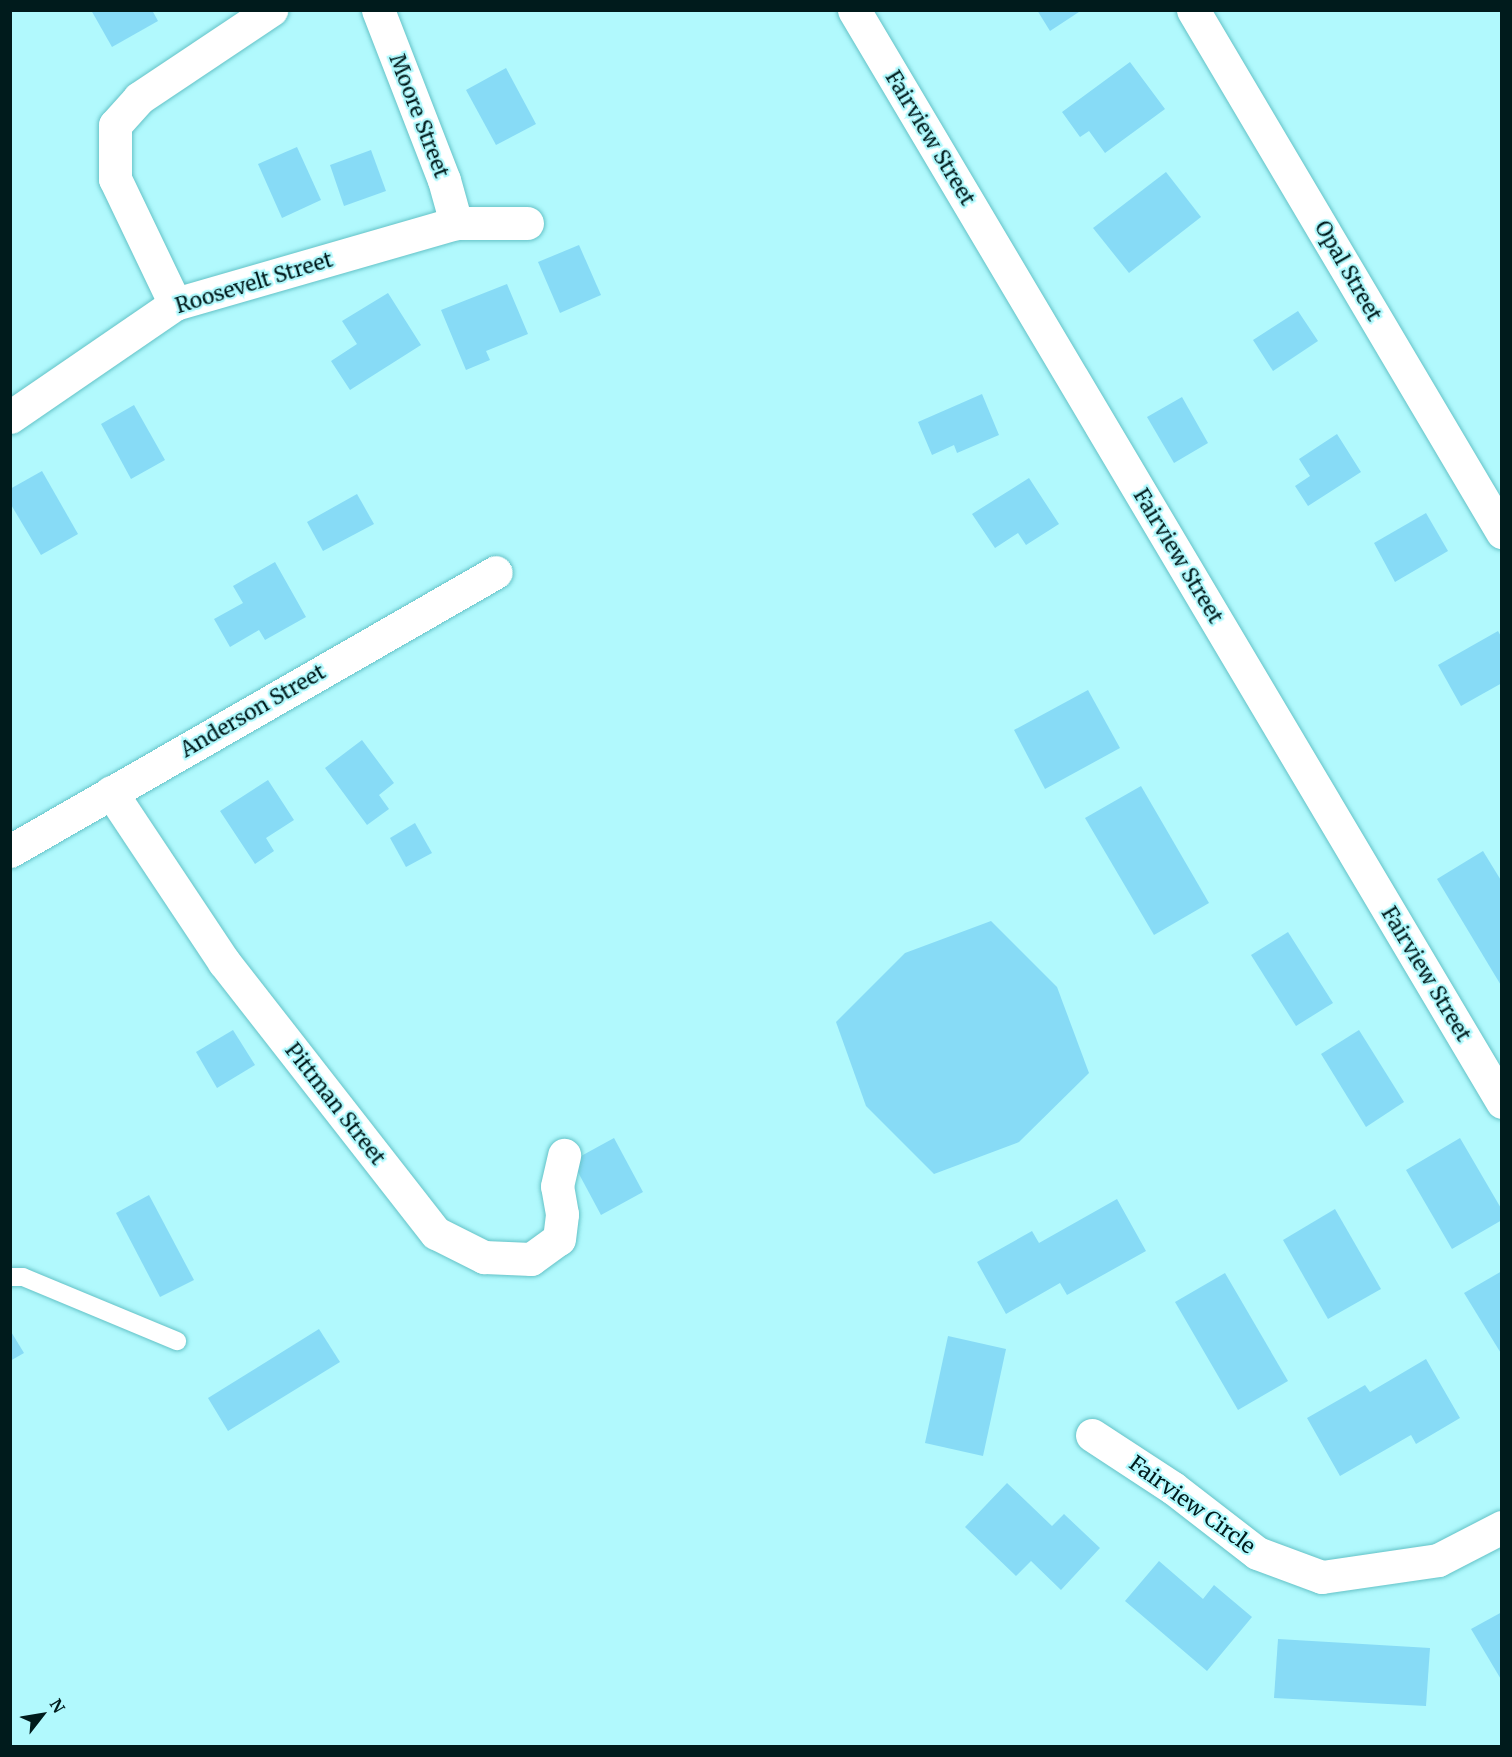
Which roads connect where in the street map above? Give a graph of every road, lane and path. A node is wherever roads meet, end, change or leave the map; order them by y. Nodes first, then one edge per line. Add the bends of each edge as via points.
1 (271, 10) edge
2 (378, 10) edge
3 (854, 10) edge
4 (1193, 10) edge
5 (456, 223) junction
6 (527, 224) dead end
7 (175, 304) junction
8 (10, 417) edge
9 (1502, 532) edge
10 (496, 572) dead end
11 (111, 792) junction
12 (10, 851) edge
13 (1502, 1102) edge
14 (564, 1155) dead end
15 (10, 1277) edge
16 (177, 1341) dead end
17 (1092, 1435) dead end
18 (1502, 1527) edge

1 - 7 street via 139,98 115,125 115,180
2 - 5 street, Moore Street via 444,180
3 - 13 street, Fairview Street
4 - 9 street, Opal Street
5 - 6 street, Roosevelt Street
5 - 7 street, Roosevelt Street
7 - 8 street, Roosevelt Street
10 - 11 street, Anderson Street
11 - 12 street, Anderson Street
11 - 14 street, Pittman Street via 224,962 436,1233 484,1257 531,1259 559,1239 562,1214 557,1186
15 - 16 lane via 23,1277
17 - 18 street, Fairview Circle via 1173,1488 1257,1553 1322,1577 1438,1560

